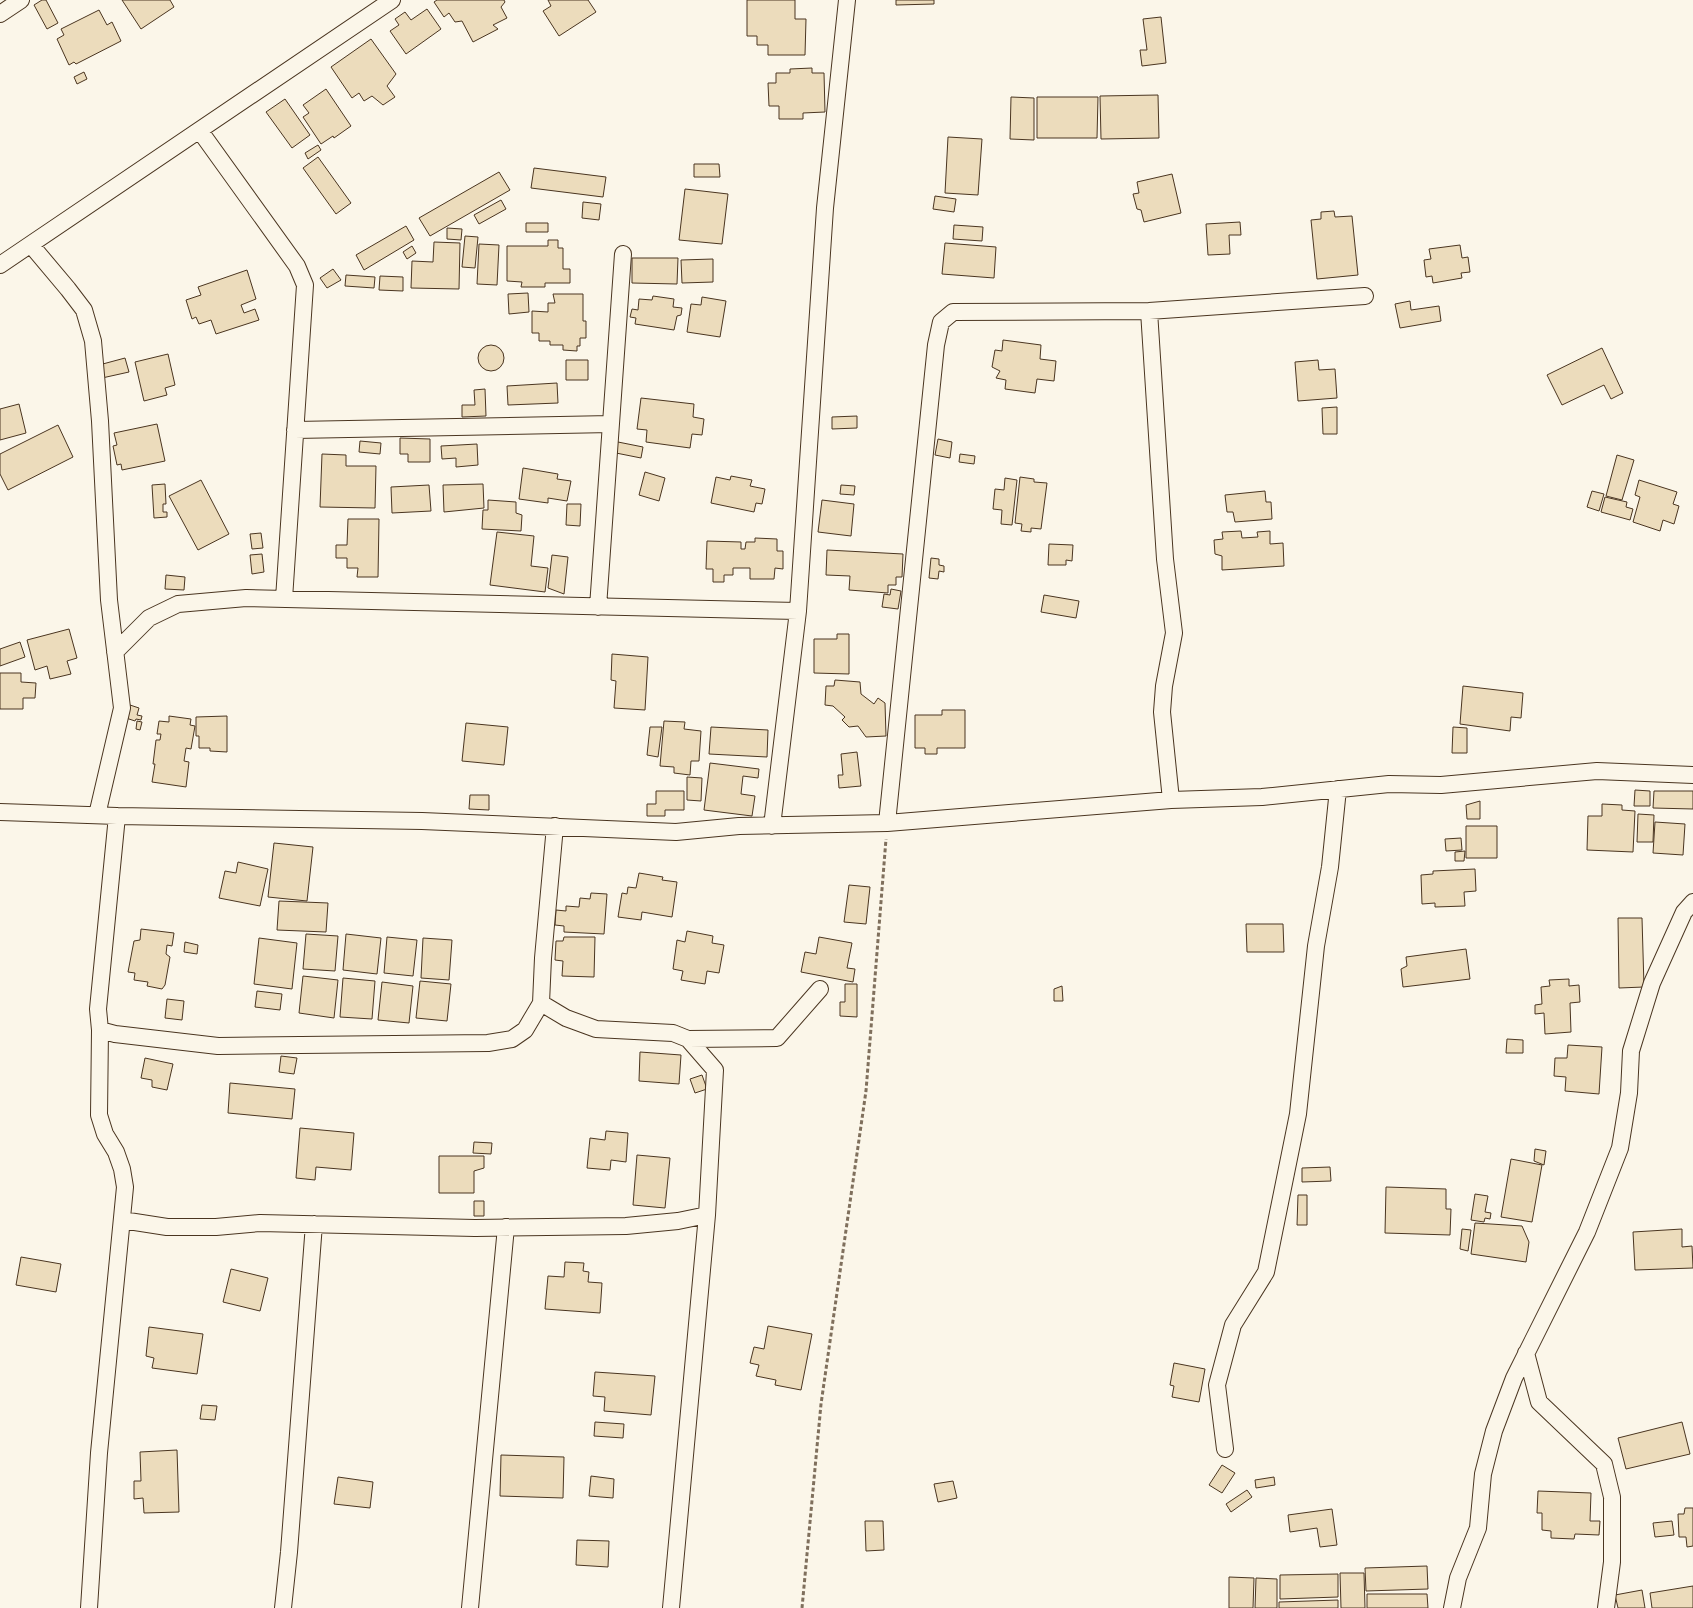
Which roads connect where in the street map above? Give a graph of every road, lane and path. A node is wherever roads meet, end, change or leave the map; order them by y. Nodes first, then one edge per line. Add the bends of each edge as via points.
1 (21, 0) edge
2 (392, 0) edge
3 (847, 0) edge
4 (0, 14) edge
5 (200, 130) junction
6 (31, 245) junction
7 (623, 254) dead end
8 (0, 265) edge
9 (1365, 296) dead end
10 (1149, 311) junction
11 (611, 424) junction
12 (295, 430) junction
13 (284, 599) junction
14 (598, 607) junction
15 (798, 611) junction
16 (115, 652) junction
17 (1693, 775) edge
18 (1338, 789) junction
19 (1171, 800) junction
20 (0, 812) edge
21 (97, 815) junction
22 (117, 816) junction
23 (887, 823) junction
24 (555, 826) junction
25 (772, 826) junction
26 (1693, 902) edge
27 (820, 989) dead end
28 (542, 1003) junction
29 (100, 1030) junction
30 (688, 1039) junction
31 (707, 1215) junction
32 (122, 1220) junction
33 (314, 1224) junction
34 (506, 1227) junction
35 (1526, 1353) junction
36 (1225, 1448) dead end
37 (89, 1608) edge
38 (283, 1608) edge
39 (470, 1608) edge
40 (671, 1608) edge
41 (802, 1608) edge
42 (1452, 1608) edge
43 (1606, 1608) edge

1 - 4 street
2 - 5 street
3 - 15 street via 825,208
5 - 6 street
5 - 12 street via 297,266 305,285
6 - 8 street
6 - 16 street via 84,310 93,341 108,600
7 - 11 street
9 - 10 street
10 - 19 street via 1165,559 1174,633 1162,712
10 - 23 street via 954,312 941,322 936,345
11 - 12 street
11 - 14 street
12 - 13 street
13 - 14 street
13 - 16 street via 246,598 178,604 149,618
14 - 15 street
15 - 25 street
16 - 21 street via 122,708
17 - 18 street via 1597,772 1441,786 1389,784
18 - 19 street via 1262,797
18 - 36 street via 1330,867 1316,946 1298,1114 1266,1272 1233,1325 1217,1385
19 - 23 street
20 - 21 street
21 - 22 street
22 - 24 street
22 - 29 street via 98,1008
23 - 25 street
23 - 41 path via 866,1091 821,1404
24 - 25 street via 676,832
24 - 28 street
26 - 35 street via 1684,912 1652,984 1631,1051 1629,1093 1620,1148 1586,1232
27 - 30 street via 777,1038
28 - 29 street via 525,1030 512,1039 488,1043 218,1046
28 - 30 street via 566,1018 596,1029 673,1033
29 - 32 street via 99,1115 122,1169 125,1186
30 - 31 street via 715,1070
31 - 34 street via 626,1226
31 - 40 street
32 - 33 street via 167,1227
32 - 37 street via 99,1452
33 - 34 street
33 - 38 street
34 - 39 street
35 - 42 street via 1494,1432 1483,1474 1478,1528 1458,1578
35 - 43 street via 1539,1402 1604,1464 1612,1497 1612,1562

